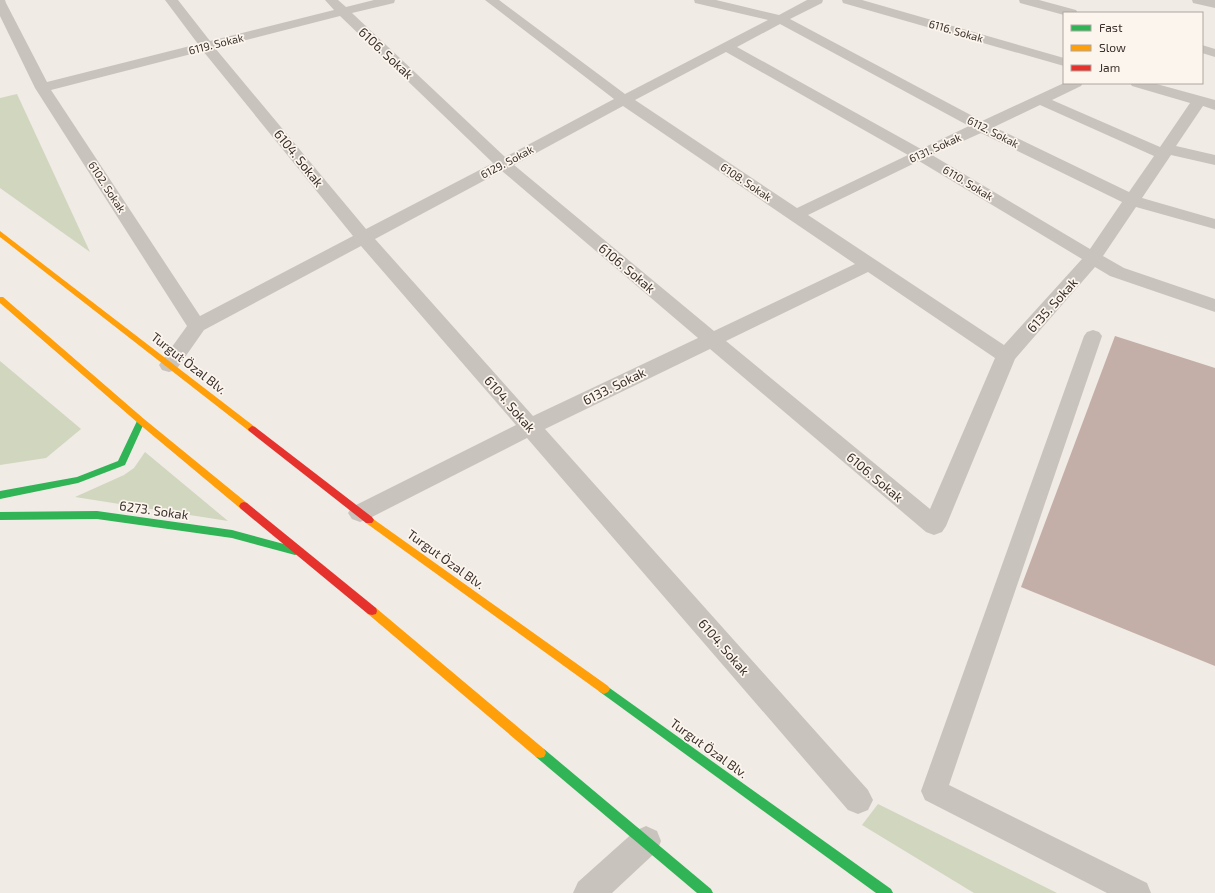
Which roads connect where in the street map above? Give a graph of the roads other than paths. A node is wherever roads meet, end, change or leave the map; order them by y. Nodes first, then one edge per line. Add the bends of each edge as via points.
1 (171, 0) edge
2 (389, 0) edge
3 (491, 0) edge
4 (700, 0) edge
5 (817, 0) edge
6 (848, 0) edge
7 (1025, 0) edge
8 (1198, 0) edge
9 (0, 3) edge
10 (736, 4) edge
11 (1215, 4) edge
12 (336, 6) edge
13 (1068, 12) edge
14 (780, 19) junction
15 (206, 46) junction
16 (727, 47) junction
17 (1203, 49) edge
18 (1215, 53) edge
19 (1063, 62) edge
20 (1074, 84) edge
21 (1140, 84) edge
22 (42, 88) junction
23 (624, 100) junction
24 (1040, 100) junction
25 (1199, 101) junction
26 (1215, 105) edge
27 (982, 127) junction
28 (1165, 152) junction
29 (920, 155) junction
30 (1215, 160) edge
31 (503, 164) junction
32 (1131, 200) junction
33 (795, 215) junction
34 (1215, 224) edge
35 (0, 233) edge
36 (363, 237) junction
37 (1094, 258) junction
38 (869, 264) junction
39 (0, 299) edge
40 (1215, 306) edge
41 (197, 326) junction
42 (1093, 336) dead end
43 (711, 339) junction
44 (1006, 356) junction
45 (169, 364) junction
46 (141, 421) junction
47 (530, 427) junction
48 (0, 495) edge
49 (360, 513) junction
50 (0, 516) edge
51 (934, 526) joint
52 (302, 553) junction
53 (858, 800) dead end
54 (646, 841) junction
55 (589, 893) edge
56 (707, 893) edge
57 (887, 893) edge
58 (1137, 893) edge

1 - 15 street, 6104. Sokak
2 - 12 street, 6119. Sokak
3 - 23 street, 6108. Sokak
4 - 10 street, 6112. Sokak
5 - 14 street, 6129. Sokak
6 - 19 street, 6116. Sokak
7 - 13 street
8 - 11 street
9 - 22 street, 6102. Sokak
10 - 14 street, 6112. Sokak
12 - 15 street, 6119. Sokak
12 - 31 street, 6106. Sokak
14 - 16 street, 6129. Sokak
14 - 27 street, 6112. Sokak
15 - 22 street, 6119. Sokak
15 - 36 street, 6104. Sokak
16 - 23 street, 6129. Sokak
16 - 29 street, 6110. Sokak
17 - 18 street
20 - 24 street, 6131. Sokak
21 - 25 street
22 - 41 street, 6102. Sokak
23 - 31 street, 6129. Sokak
23 - 33 street, 6108. Sokak
24 - 27 street, 6131. Sokak
24 - 28 street
25 - 26 street
25 - 28 street, 6135. Sokak
27 - 29 street, 6131. Sokak
27 - 32 street, 6112. Sokak
28 - 30 street
28 - 32 street, 6135. Sokak
29 - 33 street, 6131. Sokak
29 - 37 street, 6110. Sokak
31 - 36 street, 6129. Sokak
31 - 43 street, 6106. Sokak
32 - 34 street, 6112. Sokak
32 - 37 street, 6135. Sokak
33 - 38 street, 6108. Sokak
35 - 45 main road, Turgut Özal Blv.
36 - 41 street, 6129. Sokak
36 - 47 street, 6104. Sokak
37 - 40 street, 6110. Sokak via 1117,272
37 - 44 street, 6135. Sokak
38 - 43 street, 6133. Sokak
38 - 44 street, 6108. Sokak
39 - 46 main road
41 - 45 street
42 - 58 lane via 934,791
43 - 47 street, 6133. Sokak
43 - 51 street, 6106. Sokak
44 - 51 street, 6135. Sokak
45 - 49 main road, Turgut Özal Blv.
46 - 48 main road via 122,463 78,480
46 - 52 main road
47 - 49 street, 6133. Sokak
47 - 53 street, 6104. Sokak
49 - 57 main road, Turgut Özal Blv.
50 - 52 main road, 6273. Sokak via 97,515 232,534
52 - 54 main road
54 - 55 street
54 - 56 main road

